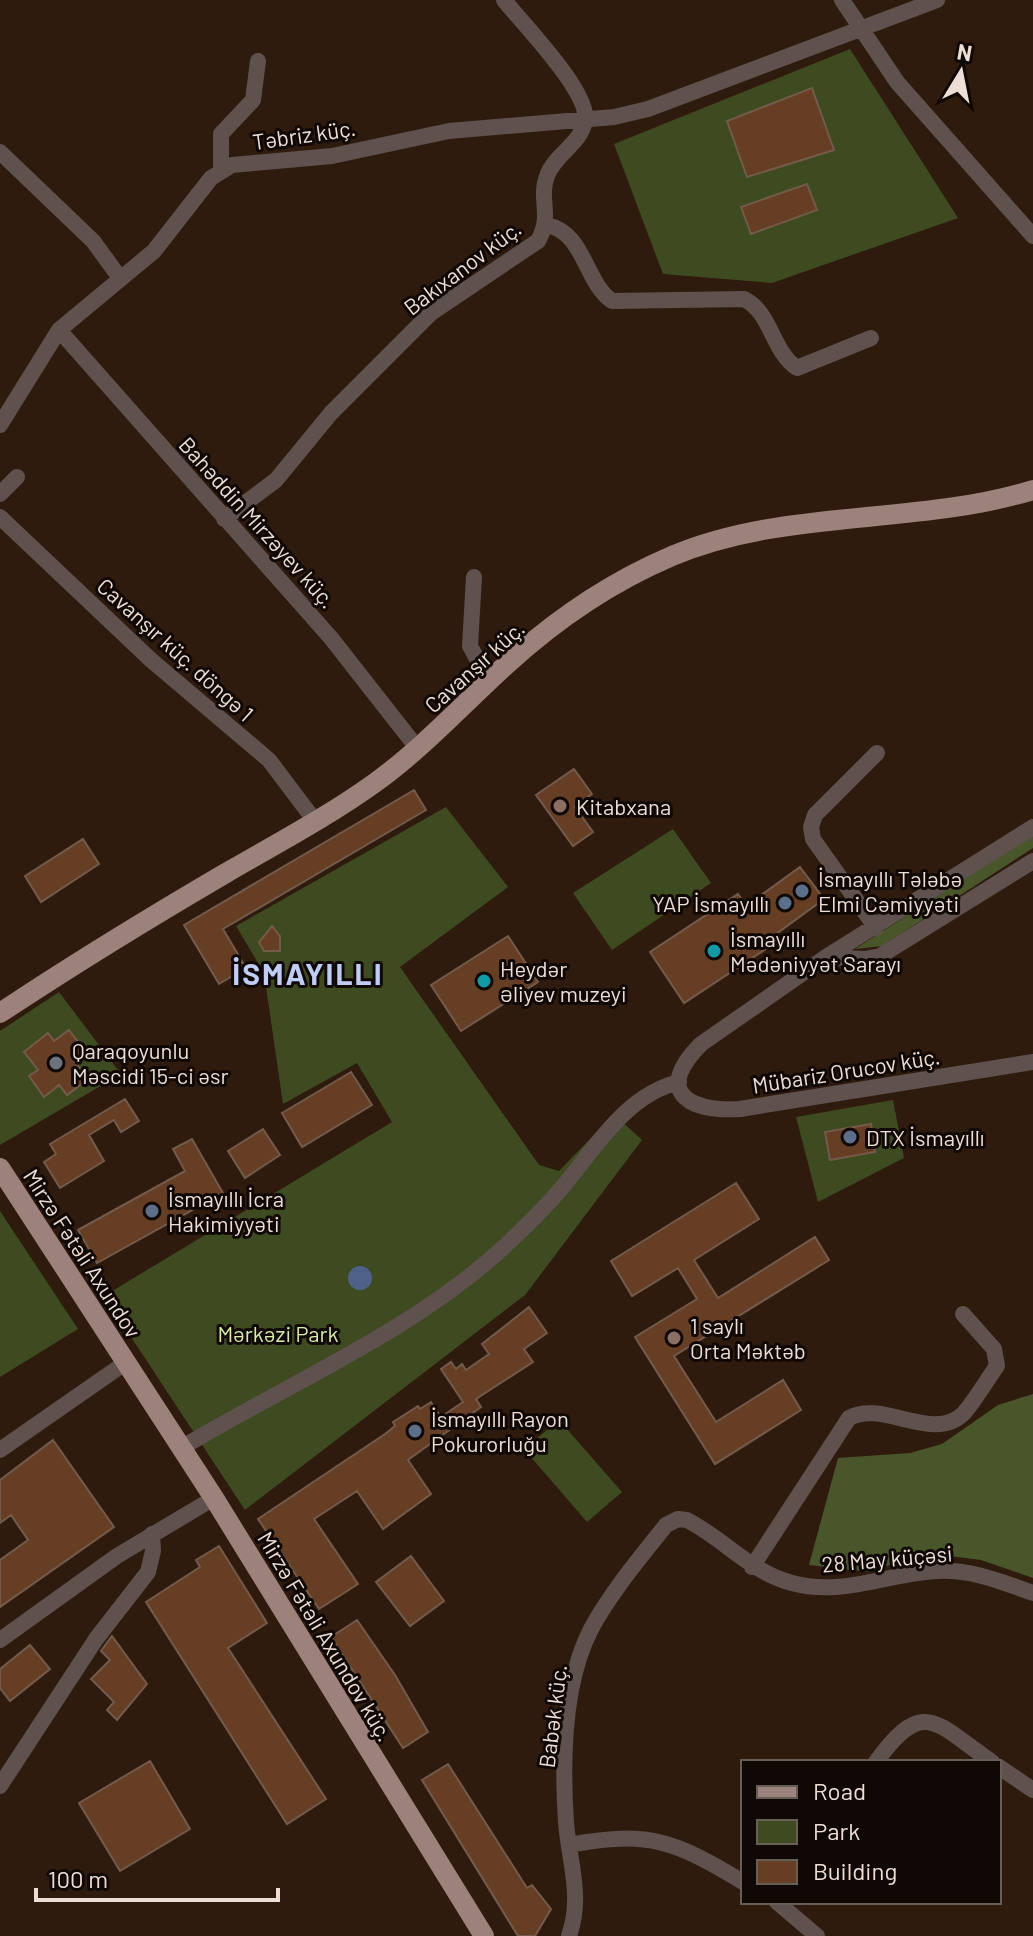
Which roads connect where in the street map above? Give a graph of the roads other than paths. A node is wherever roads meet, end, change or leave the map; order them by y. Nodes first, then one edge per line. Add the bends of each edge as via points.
1 (504, 0) edge
2 (842, 0) edge
3 (937, 0) edge
4 (862, 30) junction
5 (258, 61) dead end
6 (586, 120) junction
7 (0, 152) edge
8 (221, 169) junction
9 (547, 225) junction
10 (1033, 236) edge
11 (120, 278) junction
12 (59, 330) junction
13 (871, 338) dead end
14 (0, 425) edge
15 (17, 477) dead end
16 (1033, 490) edge
17 (0, 494) edge
18 (0, 517) edge
19 (224, 519) junction
20 (474, 577) dead end
21 (489, 681) junction
22 (418, 749) junction
23 (877, 753) dead end
24 (315, 821) junction
25 (1033, 827) edge
26 (1033, 861) edge
27 (876, 928) junction
28 (826, 957) junction
29 (0, 1013) edge
30 (1033, 1062) edge
31 (679, 1082) junction
32 (0, 1168) edge
33 (963, 1314) dead end
34 (125, 1363) junction
35 (181, 1448) junction
36 (0, 1450) edge
37 (214, 1498) junction
38 (666, 1525) joint
39 (152, 1534) junction
40 (752, 1567) junction
41 (1033, 1593) edge
42 (0, 1640) edge
43 (878, 1760) edge
44 (989, 1760) edge
45 (1001, 1768) edge
46 (0, 1786) edge
47 (1033, 1790) edge
48 (569, 1845) junction
49 (741, 1881) edge
50 (779, 1904) edge
51 (484, 1936) edge
52 (569, 1936) edge
53 (817, 1936) edge

1 - 6 street via 573,86 585,106
2 - 4 street
3 - 4 street
4 - 6 street via 648,109
4 - 10 street via 916,105
5 - 8 street via 253,100 221,134
6 - 8 street, Təbriz küç. via 449,131 332,156
6 - 9 street, Bakıxanov küç. via 543,185
7 - 11 street via 85,232
8 - 11 street via 154,251
9 - 13 street via 560,227 575,243 612,301 744,299 757,305 784,359 797,368
9 - 19 street, Bakıxanov küç. via 525,252 431,313 331,413 276,480
11 - 12 street
12 - 14 street
12 - 19 street, Bahəddin Mirzəyev küç.
15 - 17 street
16 - 21 main road, Cavanşır küç. via 950,509 759,531 685,551 582,605
18 - 24 street, Cavanşır küç. döngə 1 via 151,660 269,760
19 - 22 street, Bahəddin Mirzəyev küç. via 331,638
20 - 21 street via 470,646
21 - 22 main road, Cavanşır küç.
22 - 24 main road, Cavanşır küç.
23 - 27 street via 815,815 811,827 813,839
24 - 29 main road, Cavanşır küç.
25 - 27 street
26 - 28 street via 889,952 865,959
27 - 28 street
28 - 31 street via 701,1044 687,1058
30 - 31 street, Mübariz Orucov küç. via 740,1109 691,1104
31 - 35 street via 636,1102 551,1200 455,1287
32 - 34 main road, Mirzə Fətəli Axundov
33 - 40 street via 994,1349 997,1366 962,1415 936,1424 872,1412 849,1418
34 - 35 main road, Mirzə Fətəli Axundov küç.
34 - 36 street
35 - 37 main road, Mirzə Fətəli Axundov küç.
37 - 39 street
37 - 51 main road, Mirzə Fətəli Axundov küç.
38 - 40 street, 28 May küçəsi via 687,1520
38 - 48 street, Babək küç. via 601,1611 582,1653 569,1714
39 - 42 street
39 - 46 street via 148,1572 96,1639
40 - 41 street, 28 May küçəsi via 817,1588 939,1571 990,1578
43 - 44 street via 908,1724 922,1721 936,1724
45 - 47 street
48 - 49 street via 628,1837 674,1844
48 - 52 street, Babək küç. via 577,1908
50 - 53 street

